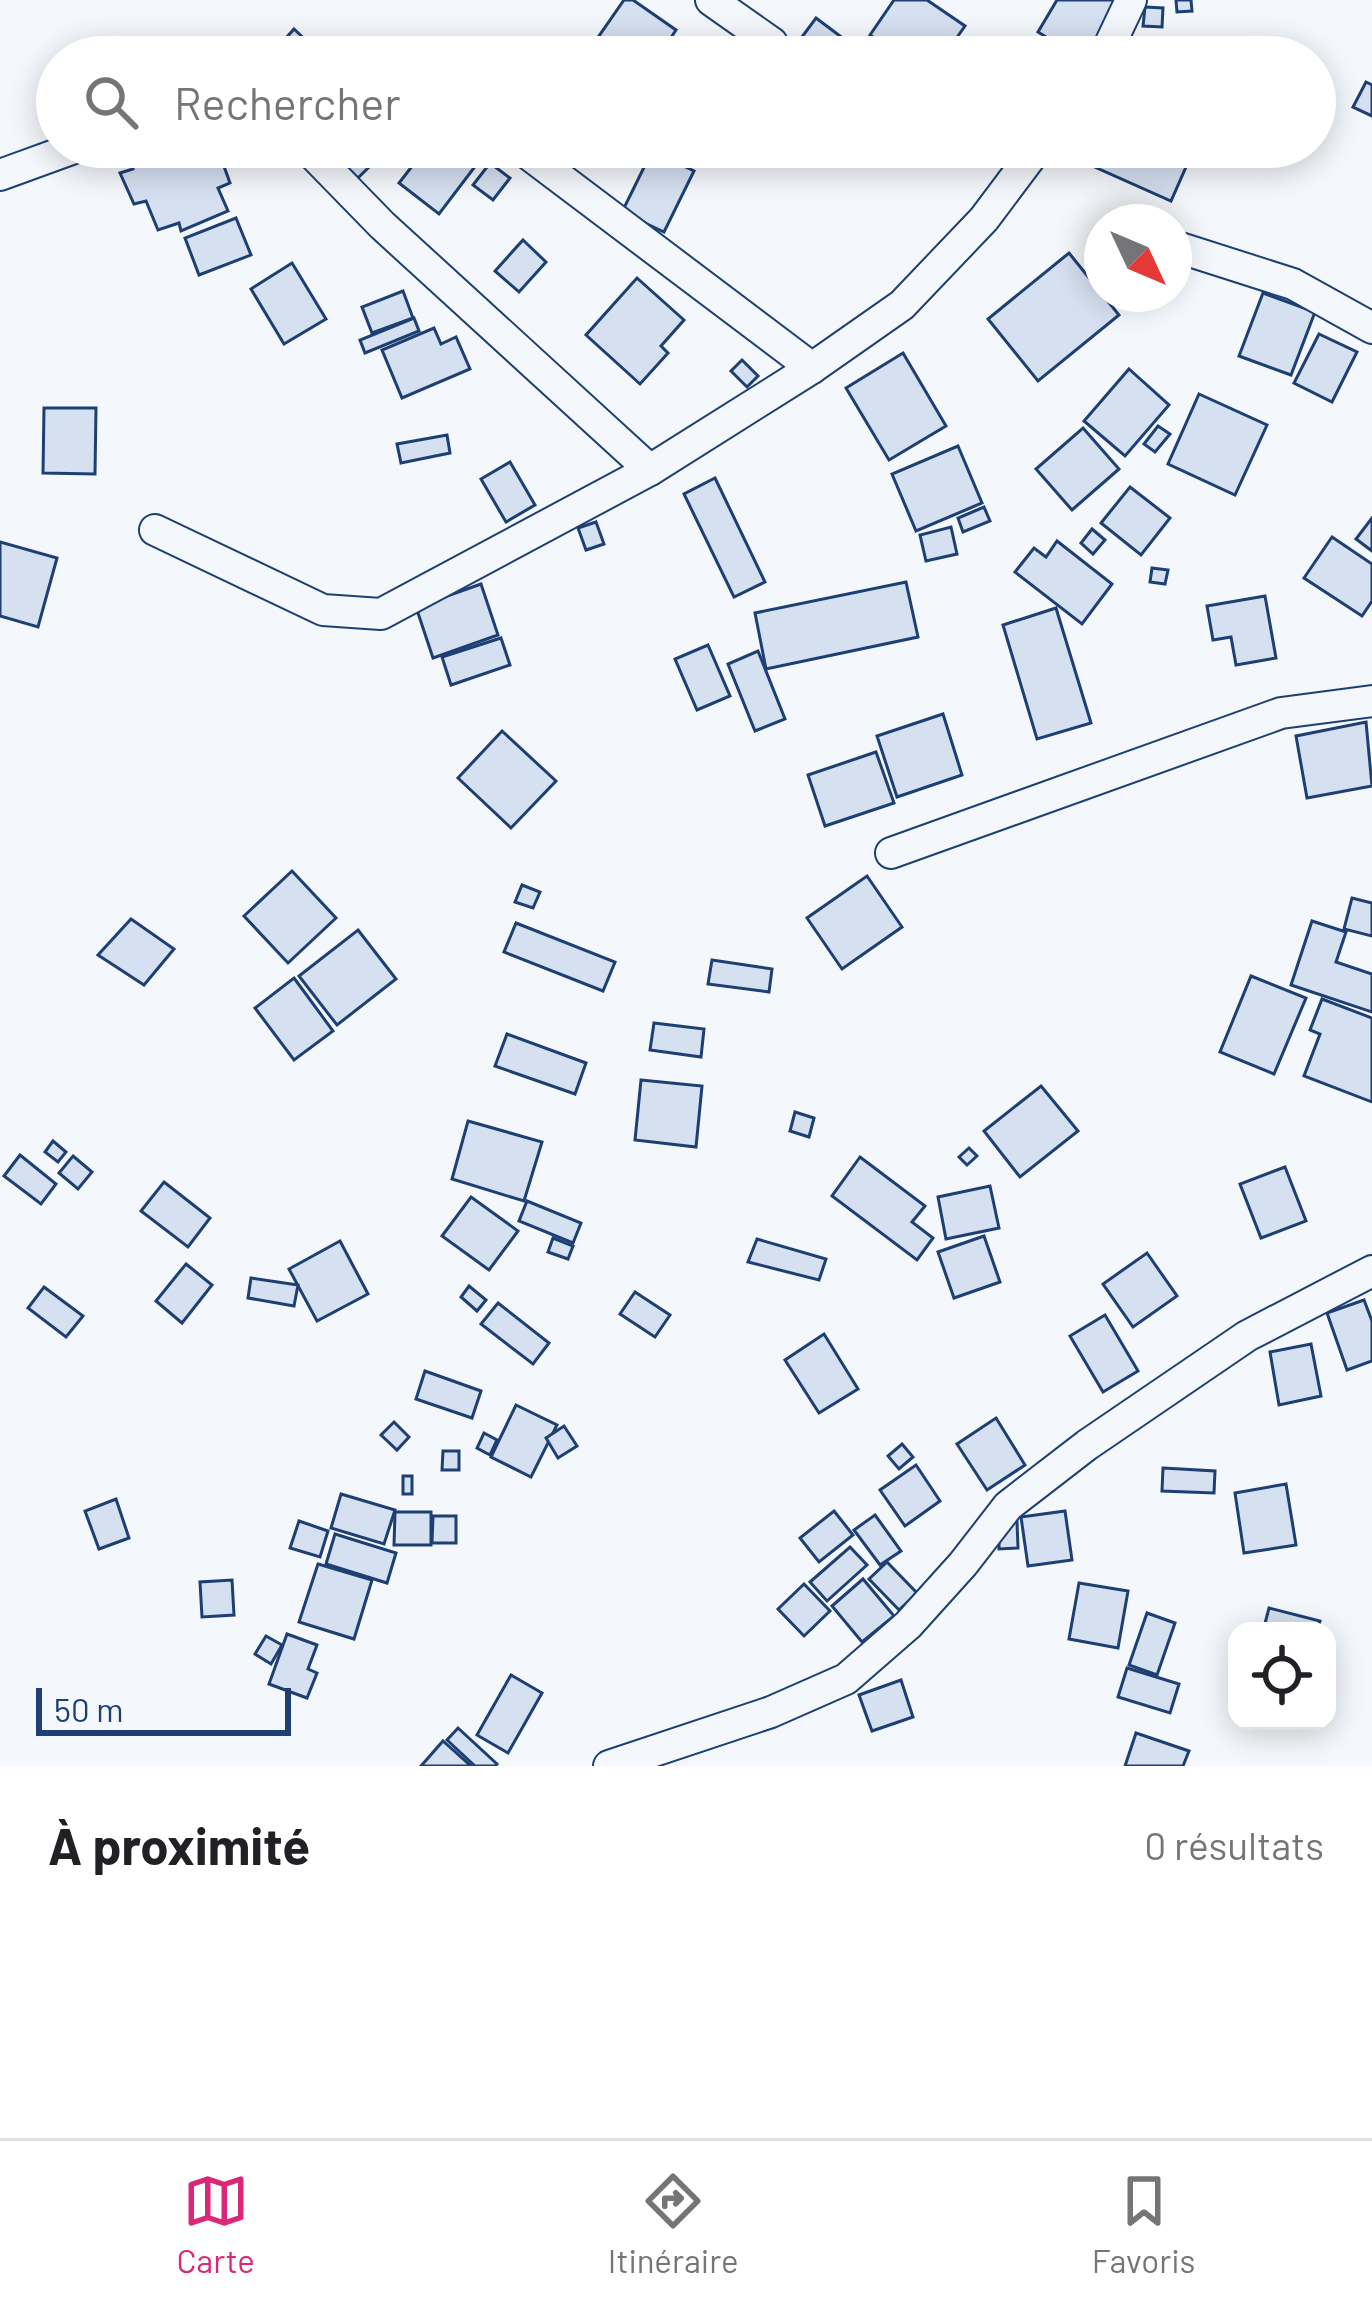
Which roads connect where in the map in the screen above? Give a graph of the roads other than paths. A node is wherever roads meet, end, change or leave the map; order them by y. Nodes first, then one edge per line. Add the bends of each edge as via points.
1 (711, 0) edge
2 (1131, 0) edge
3 (762, 36) edge
4 (1114, 36) edge
5 (36, 162) edge
6 (326, 168) edge
7 (547, 168) edge
8 (1022, 168) edge
9 (0, 175) edge
10 (1192, 252) edge
11 (1372, 328) edge
12 (812, 368) junction
13 (650, 470) junction
14 (155, 530) dead end
15 (1372, 701) edge
16 (891, 853) dead end
17 (1372, 1271) edge
18 (609, 1766) edge

1 - 3 street
2 - 4 street
5 - 9 street
6 - 13 street
7 - 12 street
8 - 12 street via 902,305
10 - 11 street via 1293,284
12 - 13 street
13 - 14 street via 381,614 323,610
15 - 16 street via 1281,712
17 - 18 street via 1247,1336 1055,1469 1008,1506 908,1624 846,1679

